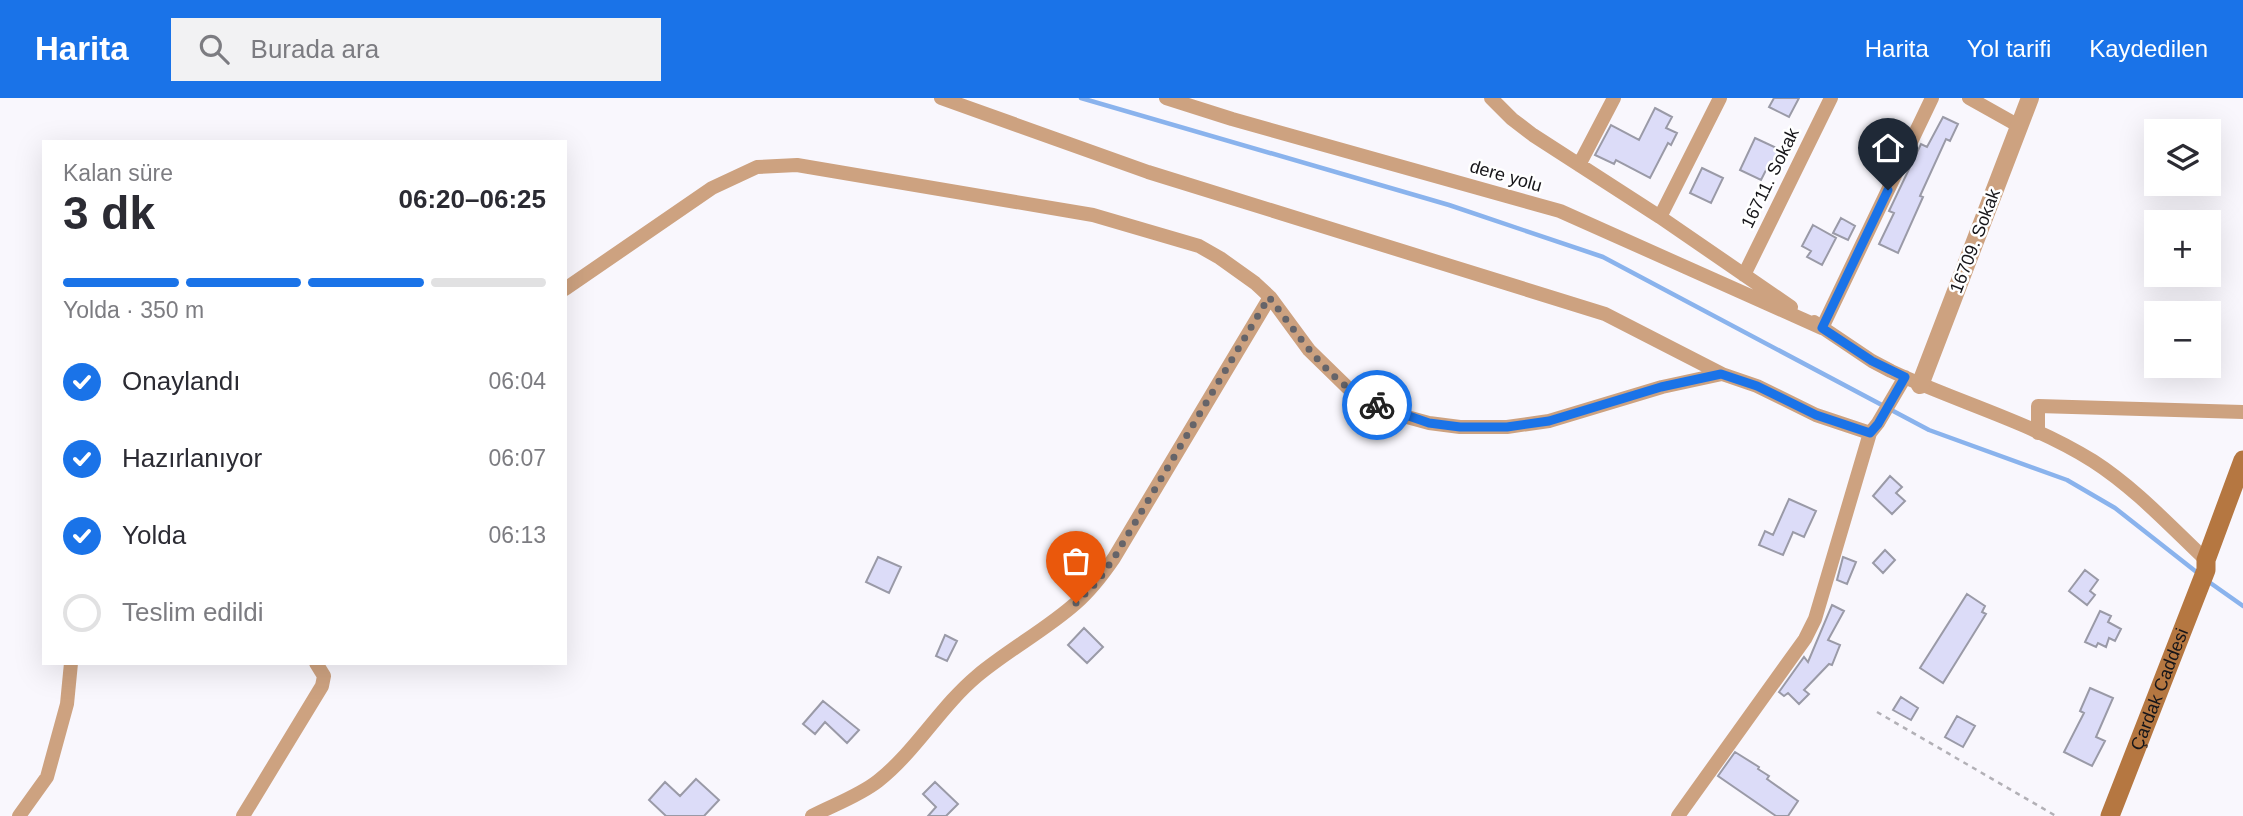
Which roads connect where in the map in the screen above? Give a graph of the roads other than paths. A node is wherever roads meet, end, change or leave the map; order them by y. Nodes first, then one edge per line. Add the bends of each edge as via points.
1 (941, 98) edge
2 (1167, 98) edge
3 (1614, 98) edge
4 (1720, 98) edge
5 (1831, 98) edge
6 (1932, 98) edge
7 (1969, 98) edge
8 (2030, 98) edge
9 (1496, 100) edge
10 (2019, 126) junction
11 (1579, 165) junction
12 (1660, 218) junction
13 (1744, 275) junction
14 (567, 288) edge
15 (1269, 297) junction
16 (1822, 328) junction
17 (1721, 374) junction
18 (1913, 381) junction
19 (2243, 412) edge
20 (1874, 428) junction
21 (2038, 433) junction
22 (2243, 460) edge
23 (2206, 565) junction
24 (71, 665) edge
25 (317, 665) edge
26 (19, 816) edge
27 (243, 816) edge
28 (812, 816) edge
29 (1678, 816) edge
30 (2110, 816) edge

1 - 17 street via 1148,172 1605,314
2 - 16 street, dere yolu via 1560,211
3 - 11 street
4 - 12 street
5 - 13 street, 16711. Sokak
6 - 16 street
7 - 10 street
8 - 10 street, 16709. Sokak
9 - 11 street via 1512,119
10 - 18 street, 16709. Sokak
11 - 12 street
12 - 13 street
13 - 16 street
14 - 15 street via 712,188 757,167 797,165 1050,206 1133,226 1199,246
15 - 17 street via 1309,350 1348,388 1396,414 1429,423 1507,427 1549,421
15 - 28 street via 1097,582 1076,603 975,677 877,782
16 - 18 street
17 - 20 street via 1816,415
18 - 20 street via 1893,398
18 - 21 street
19 - 21 street via 2038,406
20 - 29 street via 1805,639
21 - 23 street via 2092,460 2128,486
22 - 23 main road, Çardak Caddesi
23 - 30 main road, Çardak Caddesi
24 - 26 street via 67,704 47,777
25 - 27 street via 324,676 322,686

